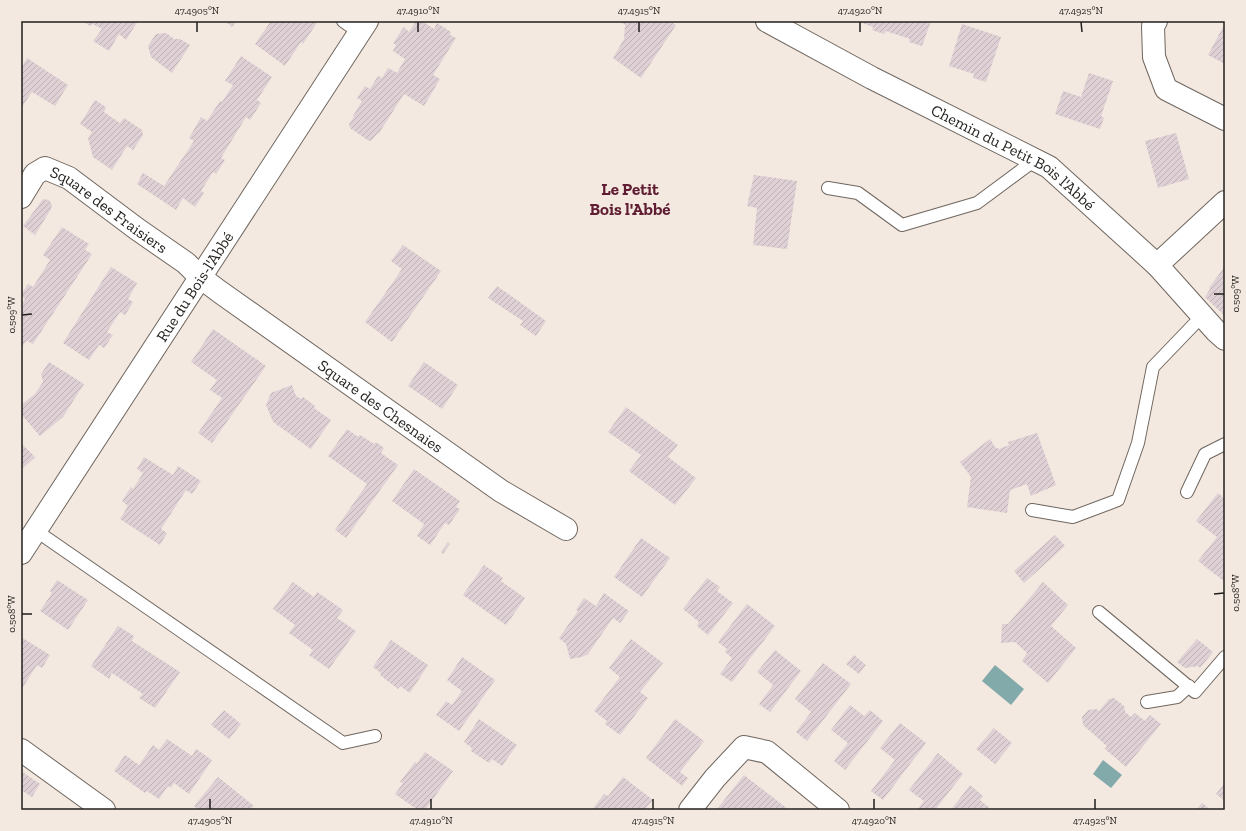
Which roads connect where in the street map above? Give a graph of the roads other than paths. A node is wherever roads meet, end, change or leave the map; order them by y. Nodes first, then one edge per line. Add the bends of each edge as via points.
1 (768, 21) edge
2 (1156, 21) edge
3 (357, 25) edge
4 (1225, 119) edge
5 (1035, 160) junction
6 (828, 188) dead end
7 (21, 197) edge
8 (1225, 202) edge
9 (1157, 265) junction
10 (200, 277) junction
11 (1202, 316) junction
12 (1225, 339) edge
13 (1225, 444) edge
14 (1187, 492) dead end
15 (1032, 510) dead end
16 (566, 529) dead end
17 (35, 530) junction
18 (21, 553) edge
19 (1099, 612) dead end
20 (1225, 657) edge
21 (1189, 686) junction
22 (1147, 702) dead end
23 (375, 736) dead end
24 (21, 750) edge
25 (104, 810) edge
26 (690, 810) edge
27 (838, 810) edge

1 - 5 street, Chemin du Petit Bois l'Abbé via 872,78
2 - 4 street via 1153,26 1154,57 1166,89
3 - 10 street, Rue du Bois-l'Abbé via 215,257
5 - 6 lane via 977,203 902,225 858,194
5 - 9 street, Chemin du Petit Bois l'Abbé via 1049,167
7 - 10 street, Square des Fraisiers via 36,174 45,168 69,178 186,263
8 - 9 street
9 - 11 street, Chemin du Petit Bois l'Abbé
10 - 16 street, Square des Chesnaies via 501,491
10 - 17 street, Rue du Bois-l'Abbé
11 - 12 street, Chemin du Petit Bois l'Abbé
11 - 15 lane via 1153,367 1138,444 1118,500 1073,517
13 - 14 lane via 1205,454
17 - 18 street, Rue du Bois-l'Abbé
17 - 23 lane via 343,742
19 - 21 lane
20 - 21 lane via 1195,692
21 - 22 lane via 1177,697
24 - 25 street
26 - 27 street via 744,747 767,752

